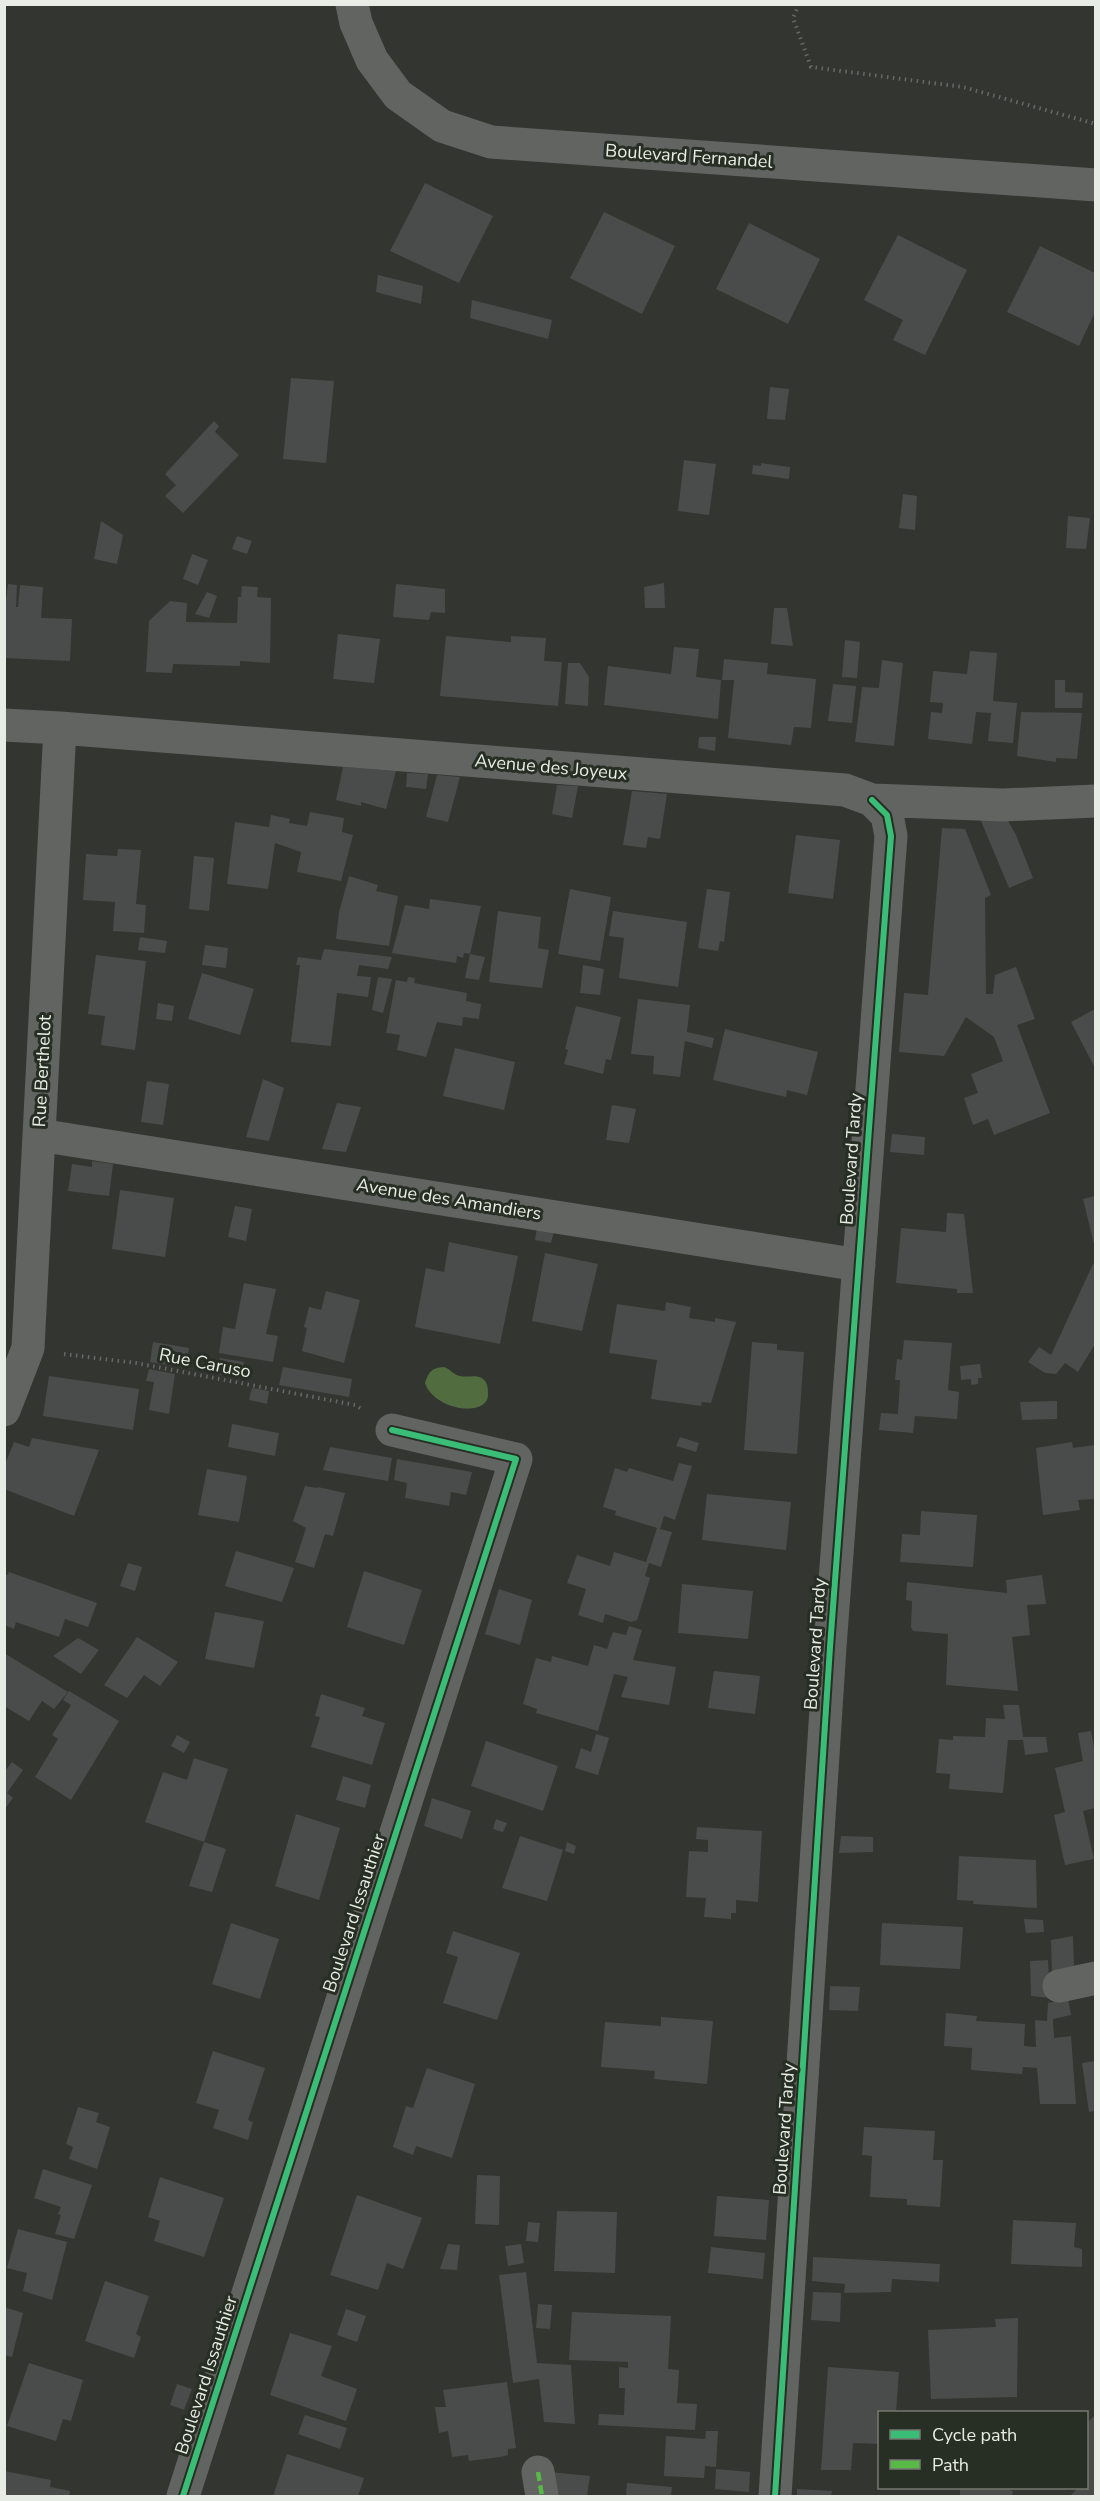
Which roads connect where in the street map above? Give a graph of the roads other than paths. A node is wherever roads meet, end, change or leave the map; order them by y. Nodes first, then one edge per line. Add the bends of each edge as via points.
1 (352, 4) edge
2 (1095, 185) edge
3 (4, 725) edge
4 (60, 728) junction
5 (872, 800) junction
6 (1095, 801) edge
7 (39, 1135) junction
8 (859, 1265) junction
9 (4, 1410) edge
10 (392, 1430) road end
11 (1095, 1978) edge
12 (1059, 1986) dead end
13 (183, 2496) edge
14 (775, 2496) edge

1 - 2 street, Boulevard Fernandel via 372,60 398,95 442,126 491,142
3 - 4 street, Avenue des Joyeux
4 - 5 street, Avenue des Joyeux via 845,790
4 - 7 street, Rue Berthelot
5 - 6 street, Avenue des Joyeux via 1004,805
5 - 8 street, Boulevard Tardy via 886,815 891,836
7 - 8 street, Avenue des Amandiers
7 - 9 street, Rue Berthelot via 28,1348
8 - 14 street, Boulevard Tardy
10 - 13 street, Boulevard Issauthier via 516,1459
11 - 12 street

